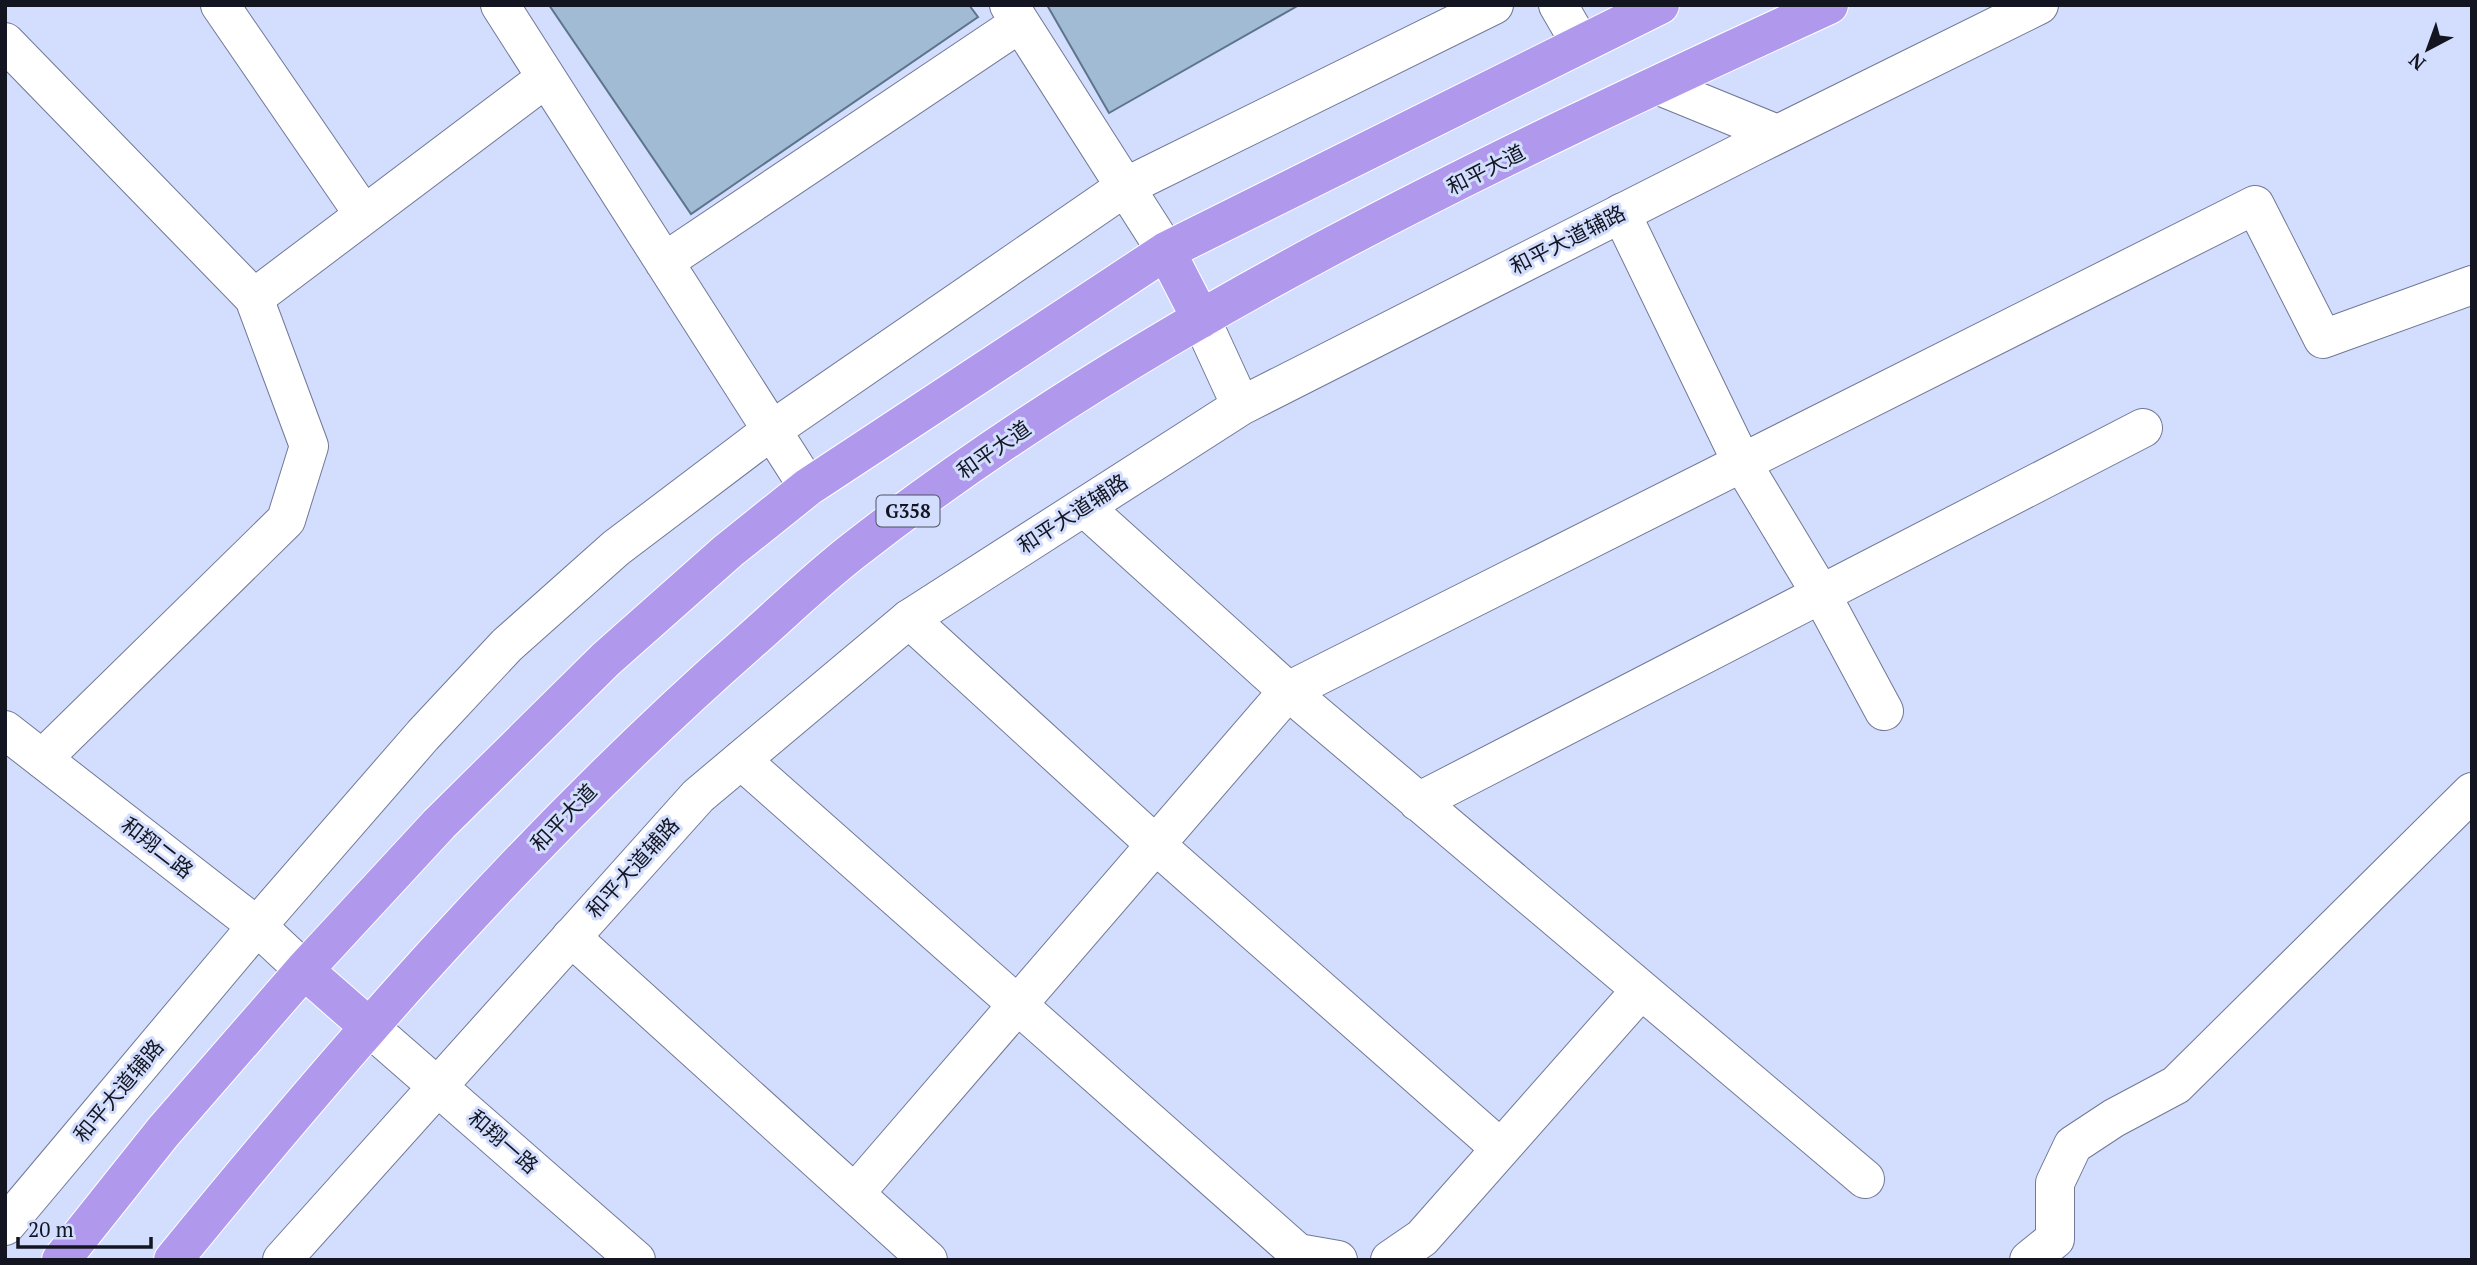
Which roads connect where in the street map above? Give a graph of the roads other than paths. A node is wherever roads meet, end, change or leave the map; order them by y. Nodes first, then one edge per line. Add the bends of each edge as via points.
1 (220, 5) edge
2 (500, 5) edge
3 (1494, 5) edge
4 (1558, 5) edge
5 (1660, 5) edge
6 (1829, 5) edge
7 (2039, 5) edge
8 (1015, 14) edge
9 (5, 42) edge
10 (1580, 43) junction
11 (546, 78) junction
12 (1657, 85) junction
13 (1777, 134) junction
14 (1125, 187) junction
15 (1621, 213) junction
16 (364, 215) junction
17 (1166, 251) junction
18 (664, 262) junction
19 (2472, 285) edge
20 (254, 298) junction
21 (1201, 319) junction
22 (1241, 406) junction
23 (2143, 428) dead end
24 (772, 430) junction
25 (1742, 463) junction
26 (808, 487) junction
27 (1084, 507) junction
28 (1821, 594) junction
29 (909, 619) junction
30 (1288, 691) junction
31 (1884, 711) dead end
32 (5, 730) edge
33 (43, 759) junction
34 (741, 760) junction
35 (2472, 792) edge
36 (1418, 802) junction
37 (1156, 845) junction
38 (257, 926) junction
39 (571, 937) junction
40 (304, 970) junction
41 (1641, 989) junction
42 (1018, 1006) junction
43 (368, 1026) junction
44 (438, 1085) junction
45 (1500, 1148) junction
46 (1865, 1179) dead end
47 (855, 1193) junction
48 (5, 1226) edge
49 (61, 1260) edge
50 (173, 1260) edge
51 (282, 1260) edge
52 (636, 1260) edge
53 (928, 1260) edge
54 (1338, 1260) edge
55 (1390, 1260) edge
56 (2029, 1260) edge

1 - 16 street
2 - 11 street
3 - 14 street, 和平大道辅路
4 - 10 street
5 - 10 highway
6 - 12 highway, 和平大道 / G358
7 - 13 street, 和平大道辅路
8 - 14 street
8 - 18 street
9 - 20 street
10 - 17 highway
11 - 16 street
11 - 18 street
12 - 13 street
12 - 21 highway, 和平大道 / G358 via 1325,250
13 - 15 street, 和平大道辅路
14 - 17 street
14 - 24 street, 和平大道辅路
15 - 22 street, 和平大道辅路
15 - 25 street
16 - 20 street
17 - 21 highway
17 - 26 highway
18 - 24 street
19 - 25 street via 2323,339 2255,205
20 - 33 street via 309,446 286,520
21 - 22 street
21 - 43 highway, 和平大道 / G358 via 1014,434 851,552 575,804
22 - 27 street, 和平大道辅路
23 - 28 street
24 - 26 street
24 - 38 street, 和平大道辅路 via 617,548 507,645
25 - 28 street
25 - 30 street
26 - 40 highway via 606,659 439,824
27 - 29 street, 和平大道辅路
27 - 30 street
28 - 31 street
28 - 36 street
29 - 34 street, 和平大道辅路
29 - 37 street
30 - 36 street
30 - 37 street
32 - 33 street, 和翔二路
33 - 38 street, 和翔二路
34 - 39 street, 和平大道辅路 via 698,796
34 - 42 street
35 - 56 street via 2176,1085 2073,1145 2055,1183 2055,1239
36 - 41 street
37 - 42 street
37 - 45 street
38 - 40 street, 和翔二路
38 - 48 street, 和平大道辅路
39 - 44 street, 和平大道辅路
39 - 47 street
40 - 43 highway
40 - 49 highway via 163,1132
41 - 45 street
41 - 46 street
42 - 47 street
42 - 54 street via 1298,1253
43 - 44 street, 和翔一路
43 - 50 highway, 和平大道 / G358
44 - 51 street, 和平大道辅路
44 - 52 street, 和翔一路
45 - 55 street via 1422,1238
47 - 53 street

